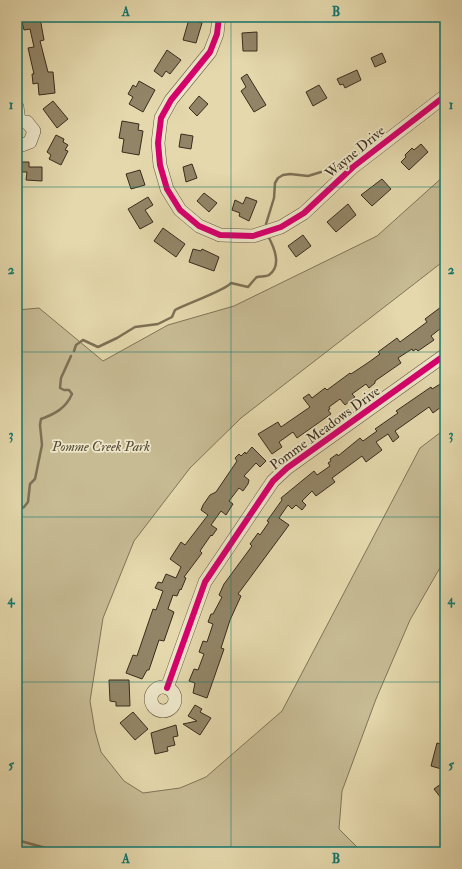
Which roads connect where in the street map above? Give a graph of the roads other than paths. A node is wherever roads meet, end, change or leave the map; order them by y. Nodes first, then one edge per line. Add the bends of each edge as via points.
1 (219, 17) edge
2 (445, 96) edge
3 (17, 107) edge
4 (18, 122) edge
5 (17, 144) edge
6 (445, 356) edge
7 (168, 688) dead end

1 - 2 street, Wayne Drive via 217,34 210,52 170,100 161,118 158,143 160,165 167,189 180,210 199,226 220,235 253,236 281,227 304,213 353,167
3 - 4 street
4 - 5 street via 30,124 34,135 26,144
6 - 7 street, Pomme Meadows Drive via 287,468 273,481 204,582

